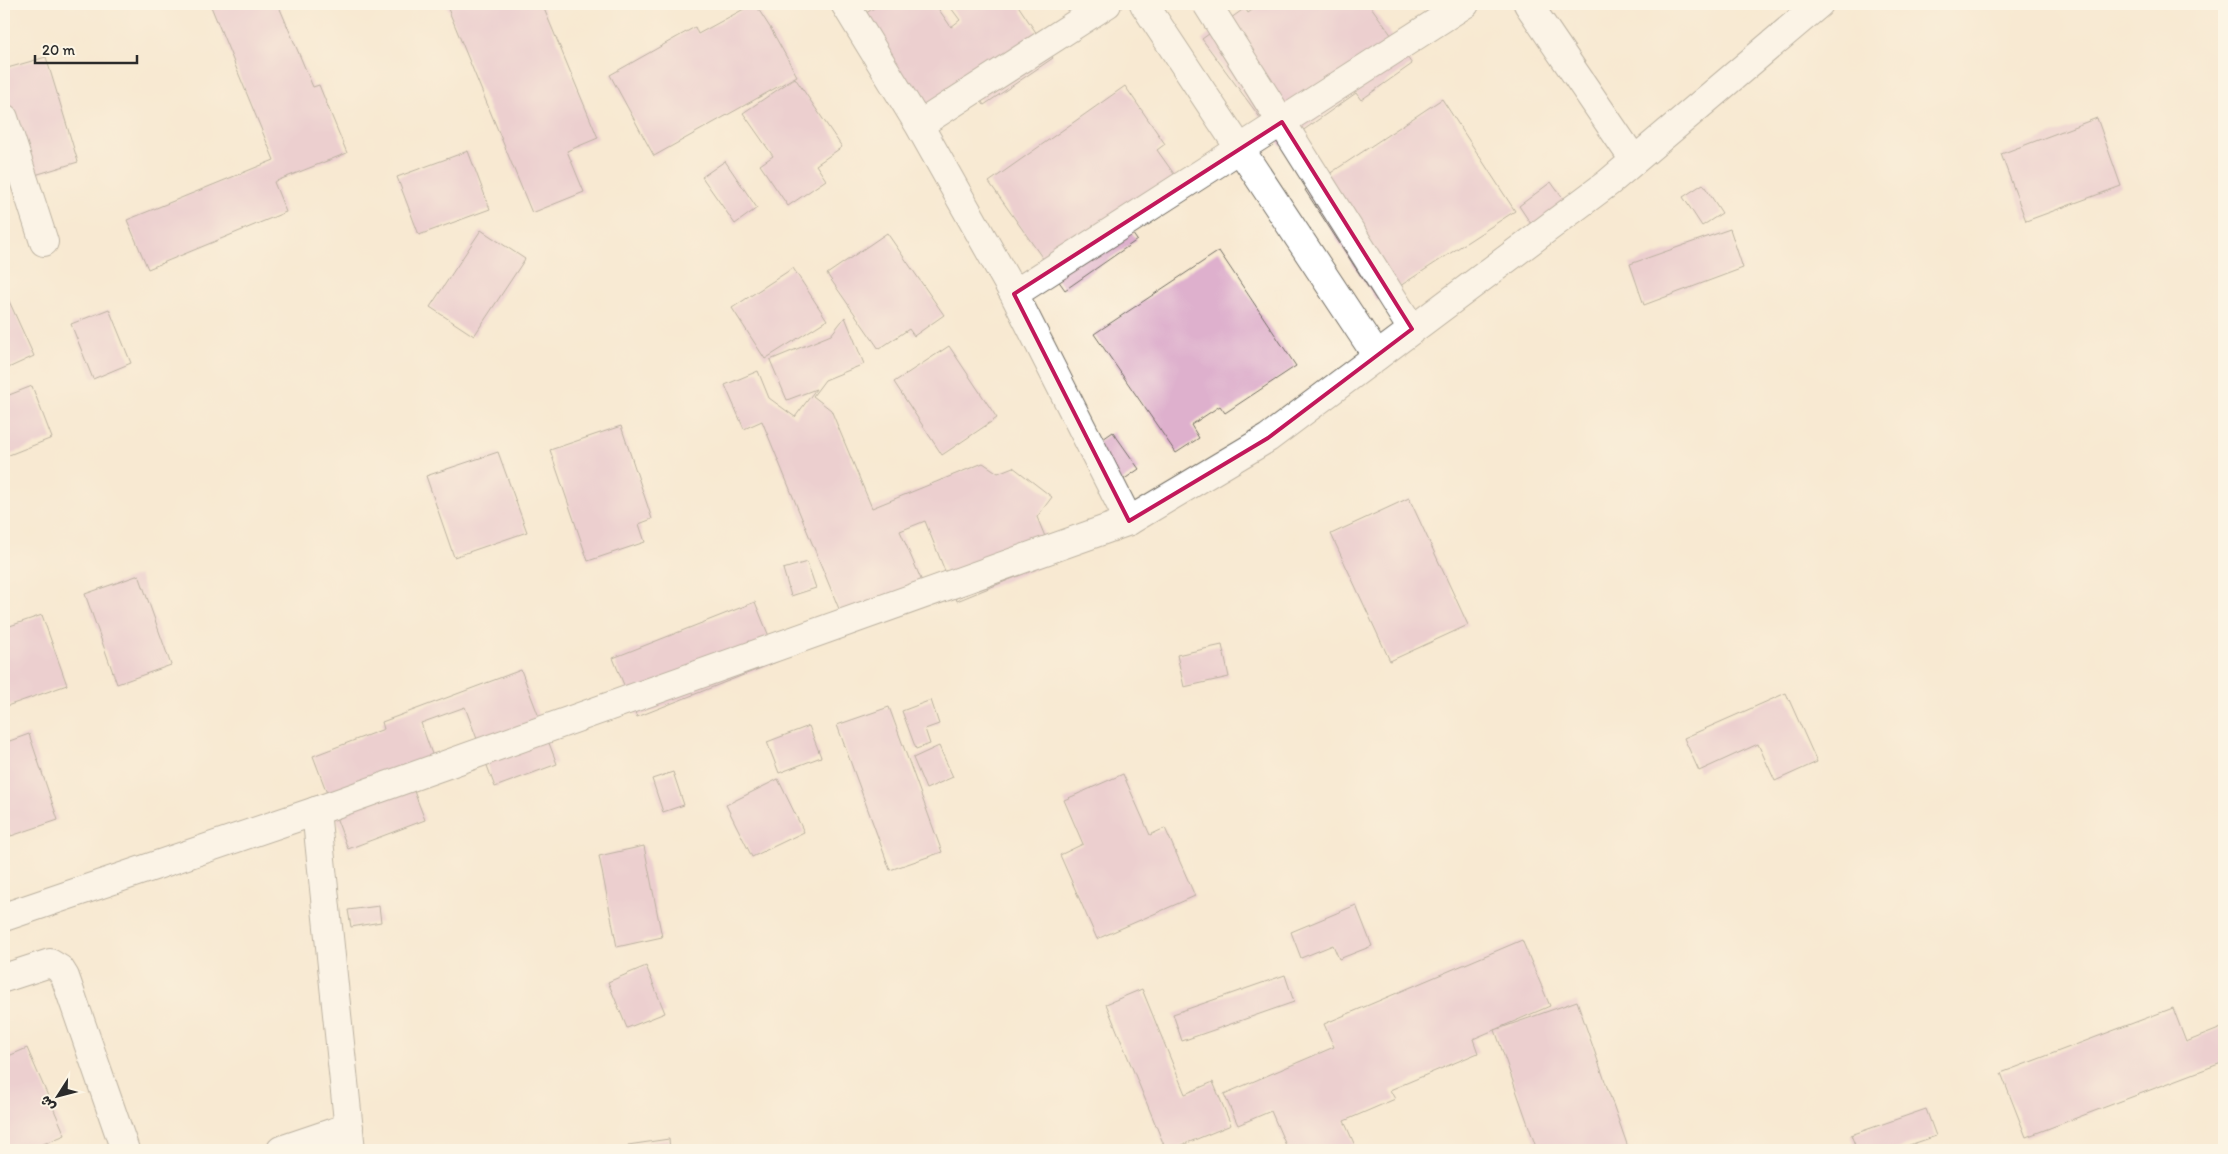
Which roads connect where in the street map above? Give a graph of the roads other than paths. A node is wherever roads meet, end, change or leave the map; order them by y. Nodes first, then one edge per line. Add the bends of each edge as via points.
1 (845, 4) edge
2 (1144, 4) edge
3 (1207, 4) edge
4 (1465, 4) edge
5 (1528, 4) edge
6 (1819, 4) edge
7 (1104, 5) edge
8 (4, 118) edge
9 (1282, 122) junction
10 (919, 124) junction
11 (1241, 150) junction
12 (1634, 160) junction
13 (44, 242) dead end
14 (1014, 294) junction
15 (1412, 330) junction
16 (1378, 356) junction
17 (1129, 521) junction
18 (316, 810) junction
19 (4, 917) edge
20 (4, 978) edge
21 (350, 1139) edge
22 (125, 1150) edge
23 (281, 1150) edge

1 - 10 street
2 - 11 street
3 - 9 street
4 - 9 street
5 - 12 street
6 - 12 street
7 - 10 street
8 - 13 street
9 - 11 street
9 - 15 street
10 - 14 street
11 - 14 street
11 - 16 street
12 - 15 street
14 - 17 street
15 - 16 street
16 - 17 street via 1268,438
17 - 18 street
18 - 19 street
18 - 21 street
20 - 22 street via 50,963 65,976
21 - 23 street

